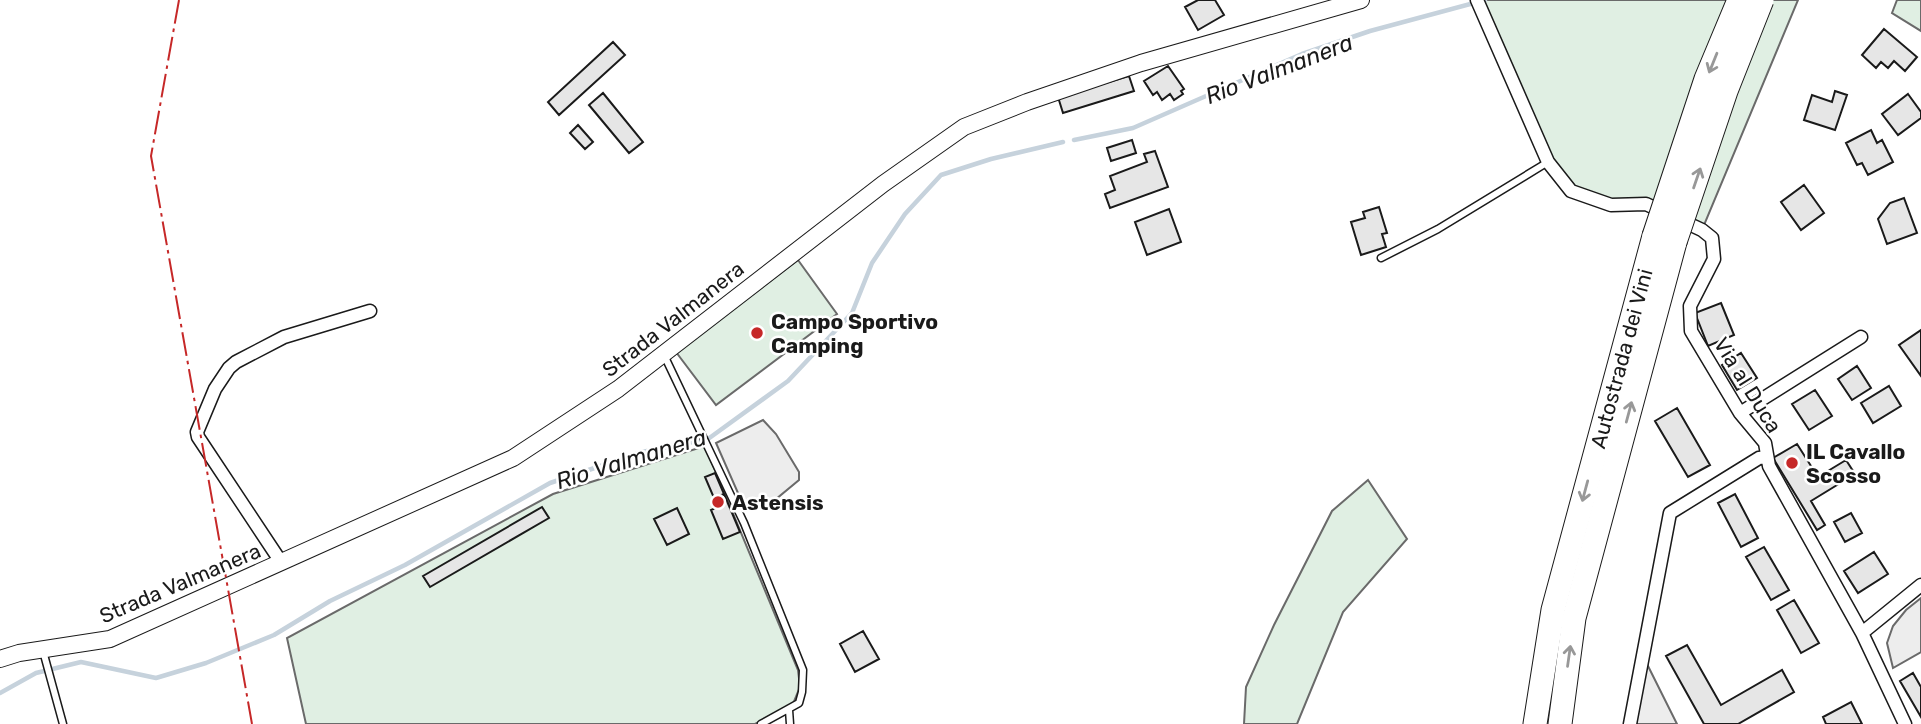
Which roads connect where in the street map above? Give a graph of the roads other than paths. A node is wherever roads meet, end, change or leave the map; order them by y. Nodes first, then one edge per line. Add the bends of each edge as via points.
1 (1362, 0) edge
2 (1739, 0) edge
3 (1762, 0) edge
4 (1479, 5) edge
5 (1548, 162) junction
6 (1664, 239) junction
7 (1381, 258) dead end
8 (370, 311) dead end
9 (1861, 337) dead end
10 (663, 353) junction
11 (1740, 413) junction
12 (1767, 457) junction
13 (281, 562) junction
14 (1921, 585) edge
15 (1862, 634) junction
16 (45, 656) junction
17 (0, 659) edge
18 (789, 710) junction
19 (63, 724) edge
20 (761, 724) edge
21 (790, 724) edge
22 (1535, 724) edge
23 (1560, 724) edge
24 (1630, 724) edge
25 (1905, 724) edge

1 - 10 street, Strada Valmanera via 1141,63 964,127
2 -> 6 highway, Autostrada dei Vini, bridge via 1706,79
6 -> 3 highway, Autostrada dei Vini, bridge
4 - 5 street, Via al Duca
5 - 7 lane
5 - 11 street, Via al Duca via 1571,191 1611,205 1646,204 1712,238 1714,259 1690,306 1691,331
6 -> 22 highway, Autostrada dei Vini via 1553,610
23 -> 6 highway, Autostrada dei Vini via 1574,618
8 - 13 street via 284,337 236,362 215,389 197,432
9 - 11 street
10 - 13 street, Strada Valmanera via 513,458
10 - 18 lane via 744,523 803,670 799,703
11 - 12 street, Via al Duca via 1765,443
12 - 15 street, Via al Duca
12 - 24 street via 1670,513
13 - 16 street, Strada Valmanera via 110,639
14 - 15 street
15 - 25 street, Via al Duca
16 - 17 street, Strada Valmanera via 19,653
16 - 19 lane
18 - 20 lane
18 - 21 lane

